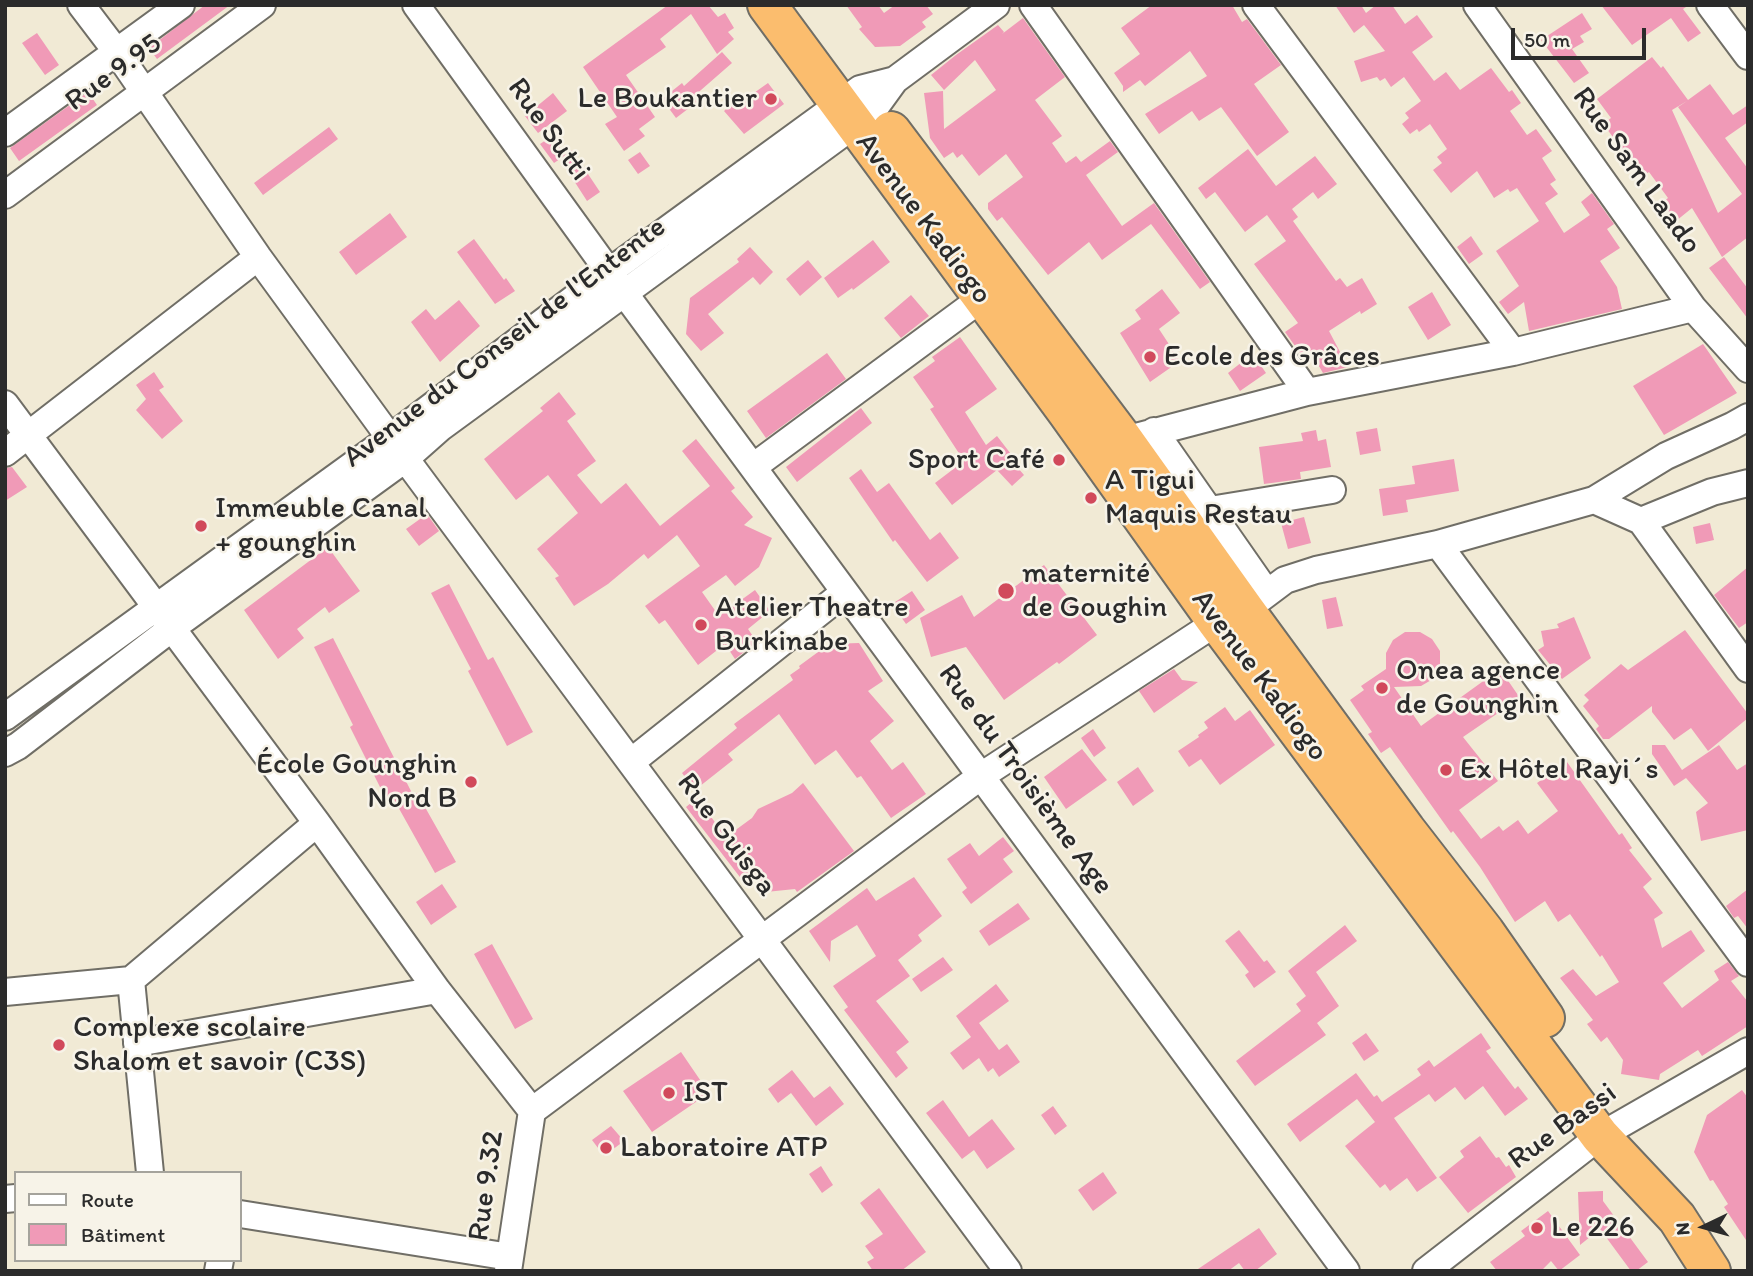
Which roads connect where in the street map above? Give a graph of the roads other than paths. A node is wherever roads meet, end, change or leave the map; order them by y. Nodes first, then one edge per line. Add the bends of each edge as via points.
1 (81, 5) edge
2 (181, 5) edge
3 (262, 5) edge
4 (416, 5) edge
5 (767, 5) edge
6 (799, 5) edge
7 (996, 5) edge
8 (1033, 5) edge
9 (1256, 5) edge
10 (1477, 5) edge
11 (1710, 5) edge
12 (116, 51) junction
13 (1748, 56) edge
14 (144, 93) junction
15 (864, 102) junction
16 (5, 133) edge
17 (5, 195) edge
18 (258, 257) junction
19 (610, 272) junction
20 (625, 294) junction
21 (982, 298) junction
22 (1693, 308) junction
23 (1513, 352) junction
24 (1748, 369) edge
25 (1307, 393) junction
26 (5, 404) edge
27 (1748, 417) edge
28 (29, 436) junction
29 (1124, 440) junction
30 (398, 448) junction
31 (5, 453) edge
32 (753, 467) junction
33 (1748, 483) edge
34 (1332, 490) dead end
35 (1594, 500) junction
36 (1210, 510) junction
37 (1641, 521) junction
38 (1438, 544) junction
39 (845, 592) junction
40 (1243, 608) junction
41 (165, 618) junction
42 (1748, 669) edge
43 (5, 717) edge
44 (5, 753) edge
45 (631, 762) junction
46 (981, 776) junction
47 (317, 823) junction
48 (762, 939) junction
49 (1748, 963) edge
50 (131, 980) junction
51 (437, 990) junction
52 (5, 992) edge
53 (137, 1043) junction
54 (1748, 1051) edge
55 (532, 1111) junction
56 (1610, 1130) junction
57 (150, 1171) edge
58 (242, 1214) edge
59 (509, 1264) edge
60 (1008, 1271) edge
61 (1346, 1271) edge
62 (1426, 1271) edge
63 (1711, 1271) edge
64 (1730, 1271) edge

1 - 12 street, Rue Guisga
2 - 12 street, Rue 9.95
3 - 14 street, Rue 9.95
4 - 19 street, Rue Sutti
5 - 15 highway, Avenue Kadiogo
6 - 15 highway, Avenue Kadiogo
7 - 15 street
8 - 25 street
9 - 23 street
10 - 22 street, Rue Sam Laado
11 - 13 street
12 - 14 street, Rue Guisga
12 - 16 street, Rue 9.95
14 - 17 street, Rue 9.95
14 - 18 street, Rue Guisga
15 - 19 street, Avenue du Conseil de l'Entente
15 - 20 street, Avenue du Conseil de l'Entente
15 - 21 highway, Avenue Kadiogo
15 - 29 highway, Avenue Kadiogo
18 - 28 street
18 - 30 street, Rue Guisga
19 - 20 street, Rue Sutti
19 - 30 street, Avenue du Conseil de l'Entente
20 - 30 street, Avenue du Conseil de l'Entente via 440,428
20 - 32 street, Rue du Troisième Age
21 - 29 highway, Avenue Kadiogo
21 - 32 street
22 - 23 street
22 - 24 street, Rue Sam Laado
23 - 25 street
25 - 29 street
26 - 28 street
27 - 35 street via 1666,456
28 - 31 street
28 - 41 street
29 - 36 street
29 - 40 highway, Avenue Kadiogo
30 - 41 street, Avenue du Conseil de l'Entente
30 - 45 street, Rue Guisga
32 - 39 street, Rue du Troisième Age
33 - 37 street via 1712,492
34 - 36 street
35 - 37 street
35 - 38 street
36 - 40 street
37 - 42 street
38 - 40 street via 1285,580
38 - 49 street
39 - 45 street
39 - 46 street, Rue du Troisième Age
40 - 46 street
40 - 56 highway, Avenue Kadiogo
41 - 43 street, Avenue du Conseil de l'Entente
41 - 44 street, Avenue du Conseil de l'Entente
41 - 47 street
45 - 48 street, Rue Guisga
46 - 48 street
46 - 61 street, Rue du Troisième Age
47 - 50 street
47 - 51 street
48 - 55 street
48 - 60 street, Rue Guisga
50 - 52 street
50 - 53 street
51 - 53 street
51 - 55 street
53 - 57 street
54 - 56 street, Rue Bassi
55 - 59 street, Rue 9.32
56 - 62 street, Rue Bassi
56 - 63 highway, Avenue Kadiogo
56 - 64 highway, Avenue Kadiogo
58 - 59 street

